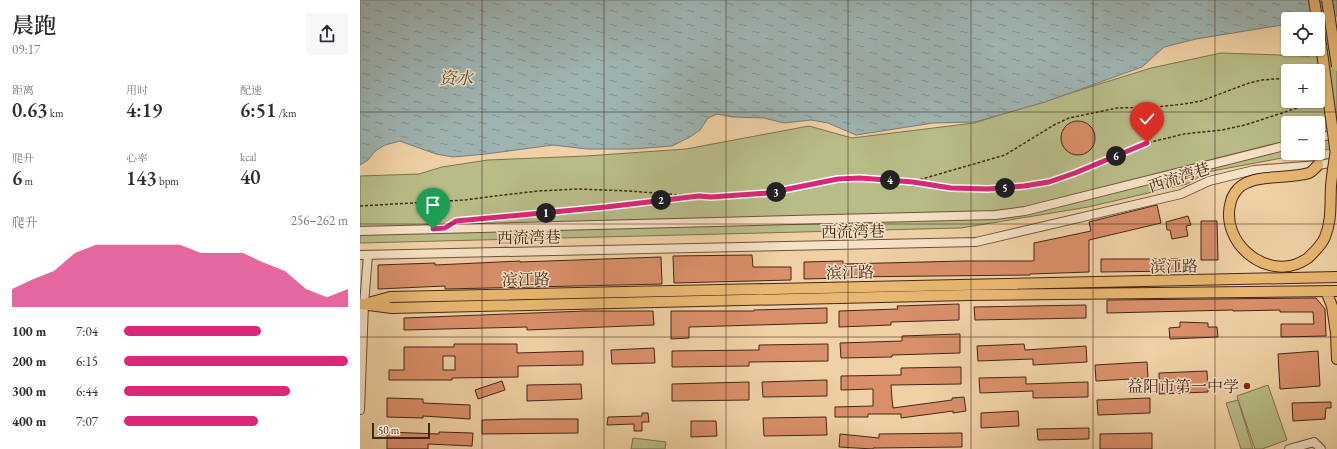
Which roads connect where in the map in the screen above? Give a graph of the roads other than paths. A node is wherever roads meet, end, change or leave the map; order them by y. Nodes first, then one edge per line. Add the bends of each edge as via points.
1 (1314, 0) edge
2 (1327, 0) edge
3 (1316, 12) edge
4 (1323, 56) edge
5 (1337, 66) edge
6 (1337, 133) edge
7 (1325, 136) edge
8 (1281, 147) edge
9 (1336, 150) junction
10 (1337, 162) edge
11 (1318, 165) junction
12 (1337, 166) edge
13 (360, 231) edge
14 (364, 255) edge
15 (1337, 277) edge
16 (1326, 291) junction
17 (1337, 291) edge
18 (362, 304) edge
19 (1336, 331) edge
20 (1337, 359) edge
21 (360, 410) edge
22 (1289, 449) edge
23 (1321, 449) edge

1 - 3 main road
2 - 5 main road, bridge
4 - 9 main road, bridge
6 - 7 street
8 - 13 street via 1025,211 995,215
9 - 11 main road, bridge via 1331,186 1330,224 1325,239 1315,252 1298,264 1283,267 1255,260 1244,250 1230,229 1228,209 1232,197 1240,186 1257,179 1310,173
9 - 12 main road, bridge
10 - 11 street, 西流湾巷
11 - 14 street, 西流湾巷 via 1254,170 1209,182 1181,194 976,242
14 - 18 street
15 - 18 main road, 滨江路 via 390,297
16 - 17 main road, 滨江路
16 - 18 main road, 滨江路 via 968,294 400,308
16 - 19 main road via 1332,306
18 - 21 street
19 - 20 main road
22 - 23 street via 1314,442

